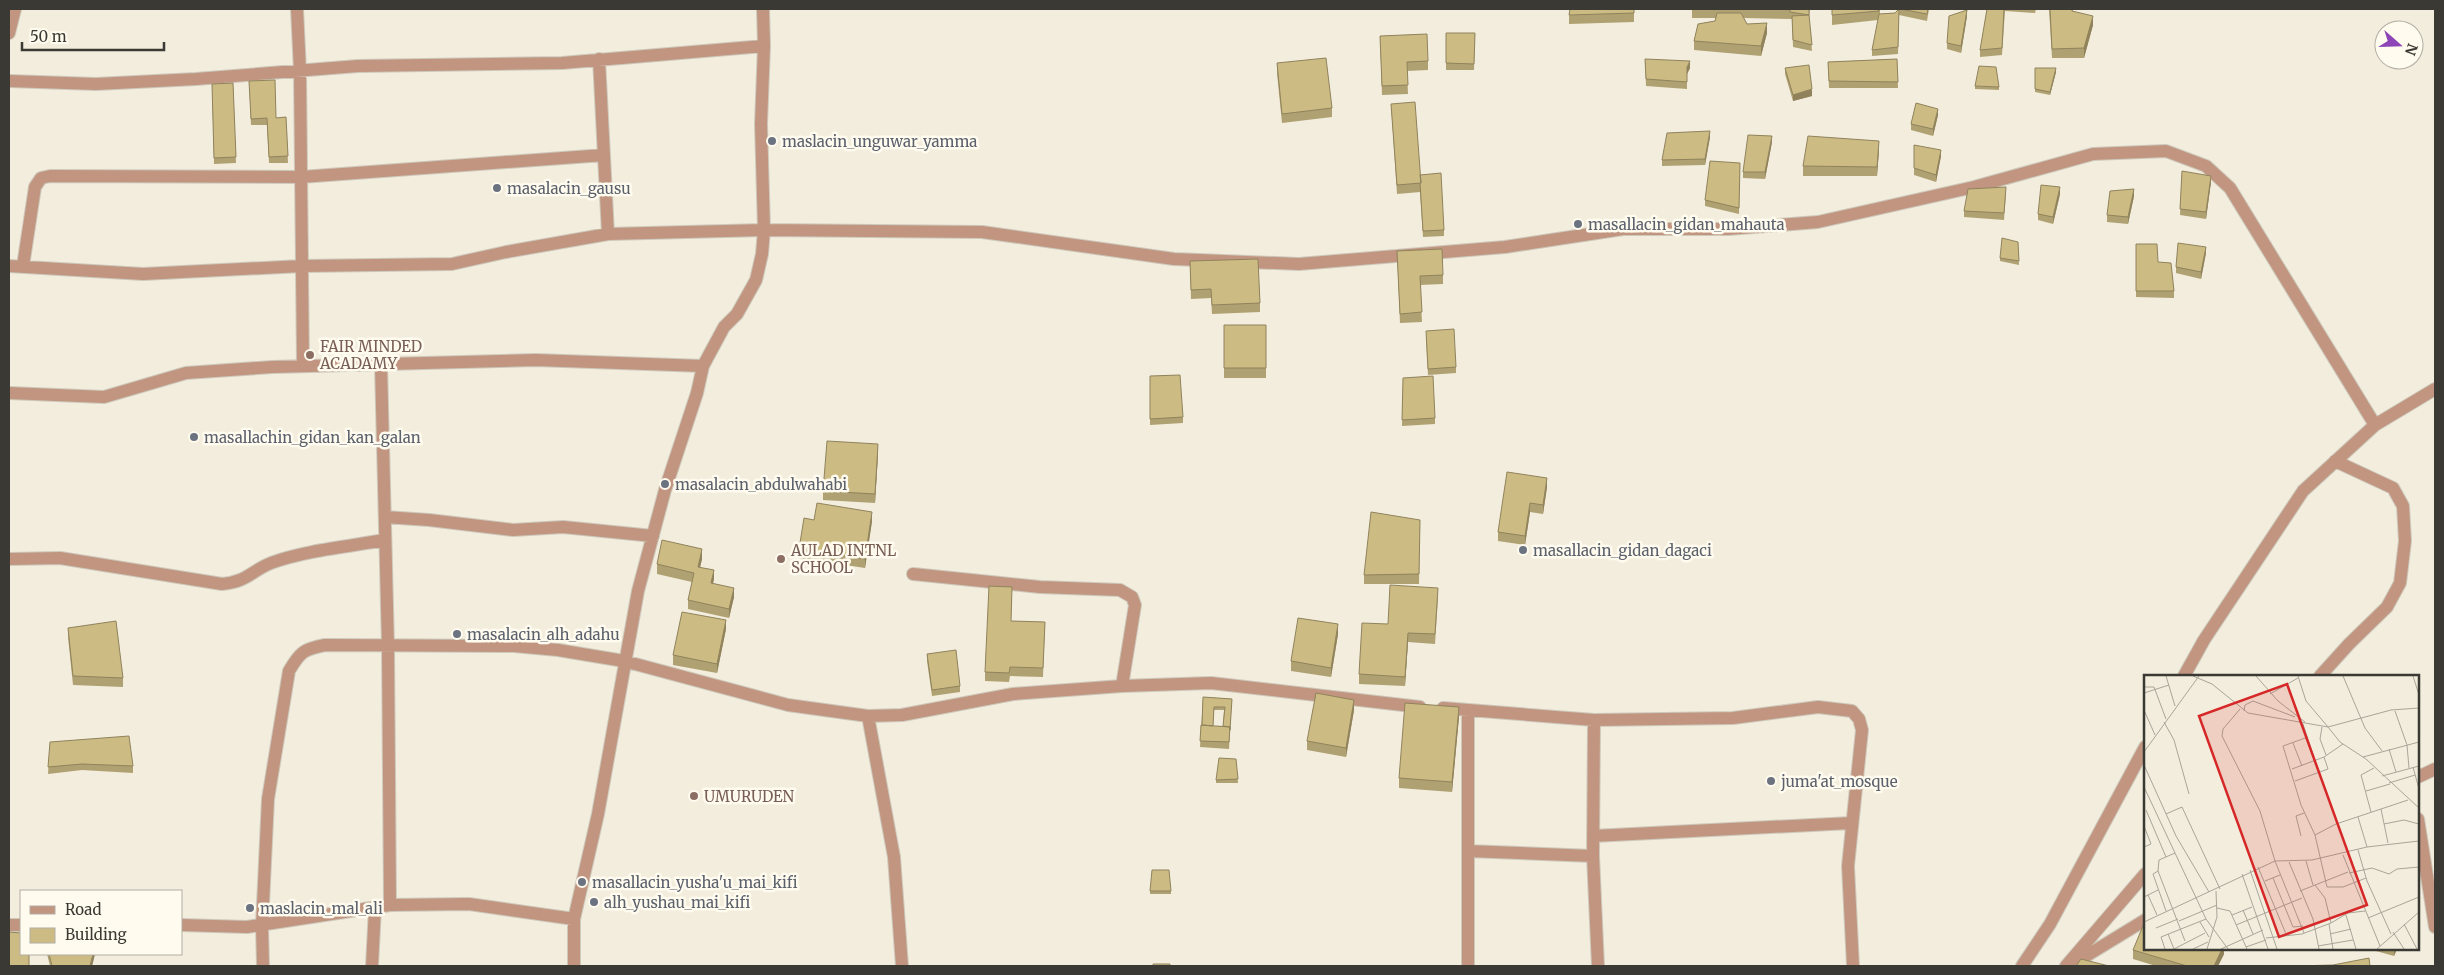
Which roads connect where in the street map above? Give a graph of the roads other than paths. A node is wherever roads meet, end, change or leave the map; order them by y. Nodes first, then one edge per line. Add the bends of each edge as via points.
1 (297, 9) edge
2 (762, 9) edge
3 (764, 46) junction
4 (599, 60) junction
5 (300, 71) junction
6 (9, 81) edge
7 (604, 155) junction
8 (301, 177) junction
9 (764, 230) junction
10 (608, 234) junction
11 (9, 266) edge
12 (23, 266) junction
13 (302, 266) junction
14 (381, 365) junction
15 (303, 366) junction
16 (703, 366) junction
17 (2435, 389) edge
18 (9, 393) edge
19 (2375, 425) junction
20 (2335, 461) junction
21 (385, 517) junction
22 (653, 536) junction
23 (385, 540) junction
24 (9, 558) edge
25 (913, 574) dead end
26 (388, 646) junction
27 (624, 661) junction
28 (2185, 675) edge
29 (2321, 675) edge
30 (1122, 686) junction
31 (1468, 710) junction
32 (868, 716) junction
33 (1594, 720) junction
34 (2144, 749) edge
35 (2435, 769) edge
36 (2419, 777) edge
37 (1851, 823) junction
38 (2419, 825) edge
39 (1593, 836) junction
40 (1468, 850) junction
41 (1593, 856) junction
42 (2144, 875) edge
43 (390, 905) junction
44 (375, 908) junction
45 (574, 919) junction
46 (2144, 921) edge
47 (262, 924) junction
48 (182, 925) edge
49 (2435, 927) edge
50 (263, 966) edge
51 (372, 966) edge
52 (574, 966) edge
53 (902, 966) edge
54 (1468, 966) edge
55 (1598, 966) edge
56 (1853, 966) edge
57 (2022, 966) edge
58 (2068, 966) edge

1 - 5 street
2 - 3 street
3 - 4 street
3 - 9 street via 761,124
4 - 5 street via 358,66
4 - 7 street
5 - 6 street via 96,84
5 - 8 street
7 - 8 street
7 - 10 street
8 - 12 street via 41,178 35,187
8 - 13 street
9 - 10 street
9 - 16 street via 756,280 737,314 724,327
9 - 19 street via 982,232 1174,259 1299,264 1505,247 1623,229 1728,229 1818,222 1974,187 2093,154 2166,151 2206,166 2230,188
10 - 13 street via 452,264
11 - 12 street
12 - 13 street via 143,274
13 - 15 street
14 - 15 street
14 - 16 street via 536,360
14 - 21 street
15 - 18 street via 186,373 104,397
16 - 22 street
17 - 19 street
19 - 20 street
20 - 28 street via 2302,491
20 - 29 street via 2393,488 2403,506 2405,541 2400,583 2387,607
21 - 22 street via 513,530 563,527
21 - 23 street
22 - 27 street
23 - 24 street via 271,563 237,582 222,584 60,558
23 - 26 street
25 - 30 street via 1040,588 1120,590 1132,597 1135,605
26 - 27 street via 514,646
26 - 43 street
26 - 47 street via 325,645 310,648 298,654 290,671 268,799
27 - 32 street via 788,706
27 - 45 street via 598,814
30 - 31 street via 1211,683 1376,703
30 - 32 street via 1013,694 902,715
31 - 33 street
31 - 40 street
32 - 53 street via 894,857
33 - 37 street via 1733,718 1818,707 1852,711 1862,730
33 - 39 street
34 - 57 street via 2050,924
35 - 36 street
37 - 39 street
37 - 56 street via 1848,866
38 - 49 street
39 - 41 street
40 - 41 street
40 - 54 street
41 - 55 street
42 - 58 street
43 - 44 street
43 - 45 street via 469,904
44 - 47 street
44 - 51 street
45 - 52 street
46 - 58 street
47 - 48 street via 247,927
47 - 50 street

